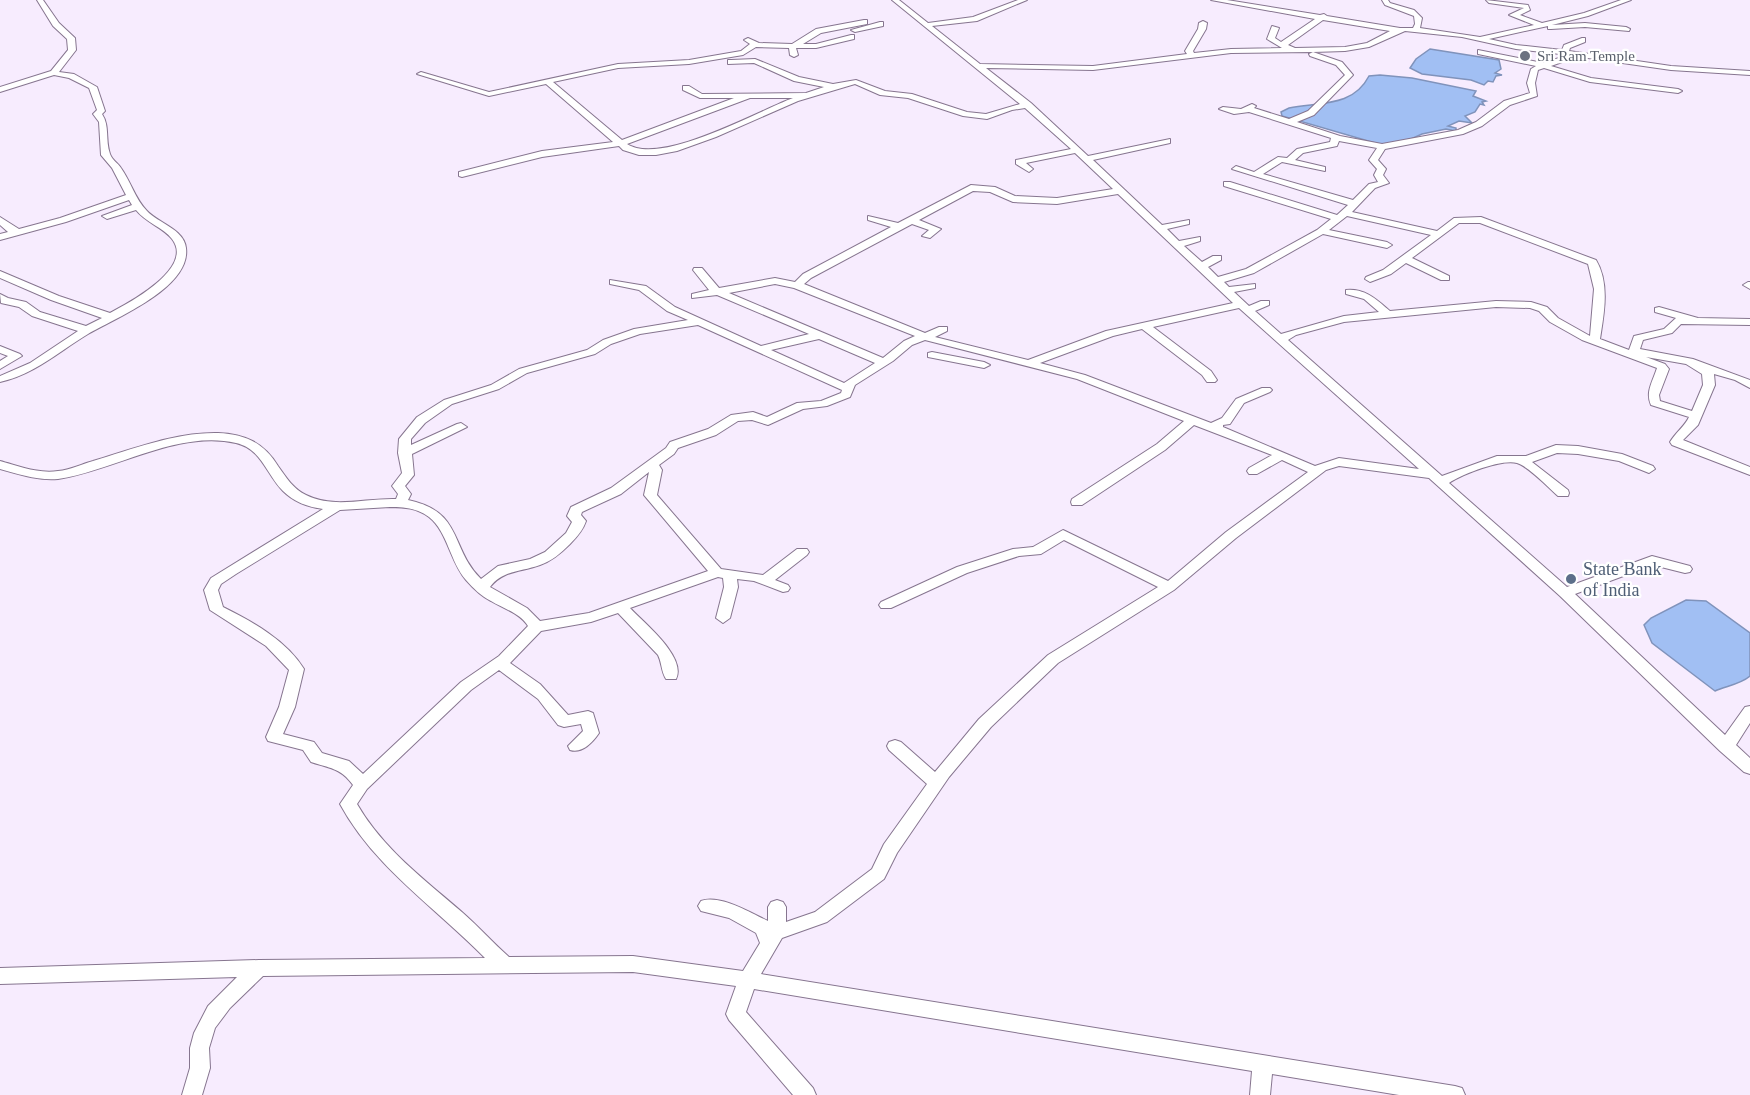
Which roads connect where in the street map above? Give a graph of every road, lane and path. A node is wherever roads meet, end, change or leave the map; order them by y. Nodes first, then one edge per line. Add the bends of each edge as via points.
1 (40, 0) edge
2 (1024, 0) edge
3 (1214, 0) edge
4 (1385, 0) edge
5 (1628, 0) edge
6 (1489, 1) edge
7 (1257, 3) edge
8 (903, 4) edge
9 (1424, 7) dead end
10 (1278, 10) junction
11 (1412, 10) junction
12 (1324, 16) junction
13 (1272, 17) dead end
14 (939, 19) dead end
15 (864, 22) dead end
16 (924, 23) junction
17 (1203, 23) dead end
18 (1542, 25) junction
19 (889, 26) dead end
20 (1275, 28) dead end
21 (1626, 29) dead end
22 (1401, 30) junction
23 (1414, 30) junction
24 (828, 38) dead end
25 (1480, 39) junction
26 (1582, 40) dead end
27 (820, 43) junction
28 (794, 46) junction
29 (1283, 46) junction
30 (1299, 51) junction
31 (1482, 52) dead end
32 (1563, 52) junction
33 (794, 55) dead end
34 (1191, 55) junction
35 (689, 62) junction
36 (979, 66) junction
37 (1545, 67) junction
38 (54, 73) junction
39 (1750, 73) edge
40 (421, 74) dead end
41 (547, 81) junction
42 (836, 87) junction
43 (686, 88) dead end
44 (0, 90) edge
45 (1678, 90) dead end
46 (750, 95) junction
47 (810, 95) junction
48 (1028, 105) junction
49 (1223, 109) dead end
50 (1292, 121) junction
51 (1335, 137) junction
52 (1167, 141) dead end
53 (1351, 142) junction
54 (622, 143) junction
55 (1383, 147) junction
56 (1076, 150) junction
57 (1374, 155) junction
58 (1086, 159) junction
59 (1288, 161) junction
60 (1029, 169) dead end
61 (1236, 169) dead end
62 (1322, 169) dead end
63 (462, 174) dead end
64 (1255, 175) junction
65 (1227, 184) dead end
66 (1374, 185) junction
67 (1390, 190) dead end
68 (1119, 191) junction
69 (130, 197) junction
70 (1355, 204) junction
71 (137, 207) junction
72 (1342, 215) junction
73 (107, 216) dead end
74 (871, 218) dead end
75 (0, 220) edge
76 (910, 220) junction
77 (1450, 225) junction
78 (897, 226) junction
79 (1406, 226) junction
80 (1160, 228) junction
81 (1322, 231) junction
82 (22, 232) junction
83 (188, 232) dead end
84 (1439, 234) junction
85 (927, 236) dead end
86 (0, 237) edge
87 (177, 239) junction
88 (1179, 244) junction
89 (1387, 245) dead end
90 (1217, 258) dead end
91 (1406, 259) junction
92 (1202, 266) junction
93 (698, 270) dead end
94 (186, 272) dead end
95 (0, 274) edge
96 (169, 276) junction
97 (1445, 278) dead end
98 (1370, 279) dead end
99 (13, 280) junction
100 (1217, 281) junction
101 (614, 282) dead end
102 (0, 284) edge
103 (797, 285) junction
104 (1251, 286) dead end
105 (1227, 290) junction
106 (1350, 292) dead end
107 (722, 293) junction
108 (696, 296) dead end
109 (0, 297) edge
110 (1265, 303) dead end
111 (1245, 307) junction
112 (1659, 310) dead end
113 (1388, 315) junction
114 (113, 318) junction
115 (699, 322) junction
116 (1702, 322) junction
117 (1750, 322) edge
118 (1145, 326) junction
119 (943, 328) dead end
120 (87, 330) junction
121 (821, 335) junction
122 (925, 337) junction
123 (1281, 339) junction
124 (1594, 341) junction
125 (950, 344) junction
126 (0, 349) edge
127 (761, 349) junction
128 (932, 355) dead end
129 (948, 361) junction
130 (883, 362) junction
131 (1028, 364) junction
132 (984, 365) dead end
133 (1699, 365) junction
134 (0, 366) edge
135 (1745, 377) edge
136 (2, 380) edge
137 (1211, 380) dead end
138 (1750, 386) edge
139 (848, 389) junction
140 (1266, 390) dead end
141 (1694, 416) junction
142 (1192, 420) junction
143 (460, 427) dead end
144 (1217, 430) junction
145 (404, 453) junction
146 (1281, 455) junction
147 (1522, 460) junction
148 (0, 465) edge
149 (651, 465) junction
150 (1649, 469) dead end
151 (1253, 471) dead end
152 (1316, 471) junction
153 (1750, 471) edge
154 (1437, 478) junction
155 (1563, 492) dead end
156 (1077, 502) dead end
157 (399, 504) junction
158 (338, 506) junction
159 (802, 552) dead end
160 (1685, 569) dead end
161 (723, 573) junction
162 (764, 581) junction
163 (482, 587) junction
164 (1169, 587) junction
165 (783, 588) dead end
166 (1565, 593) junction
167 (886, 605) dead end
168 (621, 607) junction
169 (723, 618) dead end
170 (536, 627) junction
171 (498, 663) junction
172 (670, 675) dead end
173 (1750, 711) edge
174 (576, 746) dead end
175 (895, 746) dead end
176 (1726, 747) junction
177 (1750, 768) edge
178 (936, 783) junction
179 (361, 785) junction
180 (707, 906) dead end
181 (777, 907) dead end
182 (769, 943) junction
183 (506, 966) junction
184 (259, 968) junction
185 (0, 976) edge
186 (747, 980) junction
187 (1263, 1064) junction
188 (192, 1095) edge
189 (806, 1095) edge
190 (1260, 1095) edge
191 (1455, 1095) edge

1 - 38 street via 71,38 72,50
2 - 16 street via 974,19
3 - 7 street
4 - 11 street via 1387,4
5 - 18 street
6 - 18 street via 1526,6 1528,9 1513,15
7 - 10 street
8 - 16 street
9 - 11 street
10 - 12 street
10 - 13 street
11 - 23 street via 1419,16
12 - 22 street
12 - 29 street
14 - 16 street
15 - 28 street via 819,31
16 - 36 street
17 - 34 street via 1189,51
18 - 21 street
18 - 25 street
19 - 27 street via 877,22
20 - 29 street via 1271,39
22 - 23 street
22 - 30 street via 1359,48
23 - 25 street
24 - 27 street
25 - 32 street
26 - 32 street
27 - 28 street
28 - 33 street
28 - 35 street via 751,42 744,53
29 - 30 street
30 - 34 street
30 - 50 street via 1335,62 1348,75 1311,113
31 - 37 street
32 - 37 street via 1564,58
32 - 39 street via 1682,70
34 - 36 street via 1102,67
35 - 41 street via 618,66
35 - 42 street via 755,61 797,79
36 - 48 street
37 - 45 street via 1590,80
37 - 55 street via 1532,72 1534,94 1507,103 1479,124 1430,140
38 - 44 street
38 - 69 street via 66,74 93,87 101,111 97,114 104,122 105,154
40 - 41 street via 489,94
41 - 54 street
42 - 47 street
42 - 48 street via 856,82 883,93 987,117
43 - 46 street via 700,96
46 - 47 street
46 - 54 street
47 - 54 street via 684,146 642,153 633,152
48 - 56 street
49 - 50 street via 1230,112 1251,108
50 - 51 street
51 - 53 street
51 - 59 street via 1334,144 1300,151
52 - 58 street
53 - 55 street
53 - 57 street
54 - 63 street via 542,154
55 - 57 street
56 - 58 street
56 - 60 street via 1019,162
57 - 66 street via 1373,162 1382,170 1378,175 1384,183
58 - 68 street
59 - 62 street
59 - 64 street via 1278,160
61 - 64 street
64 - 70 street
65 - 72 street
66 - 67 street
66 - 70 street
68 - 76 street via 1057,201 1013,199 992,189 974,188
68 - 80 street
69 - 71 street
69 - 82 street
70 - 72 street
71 - 73 street
71 - 87 street
72 - 79 street
72 - 81 street
74 - 78 street
75 - 82 street via 13,231
76 - 78 street
76 - 85 street via 936,229
77 - 79 street
77 - 84 street
77 - 124 street via 1462,218 1481,220 1592,261 1599,297
78 - 103 street
79 - 84 street
80 - 88 street
80 - 88 street via 1184,220 1197,236
81 - 89 street
81 - 100 street via 1250,271
82 - 86 street
83 - 87 street
84 - 91 street
87 - 96 street via 181,255
88 - 92 street
90 - 92 street
91 - 97 street
91 - 98 street
92 - 100 street
93 - 107 street via 708,285
94 - 96 street
95 - 99 street
96 - 114 street via 128,311
99 - 102 street
99 - 114 street
100 - 105 street
101 - 115 street via 642,288 671,309
103 - 107 street via 775,281
103 - 122 street
104 - 105 street
105 - 111 street
106 - 113 street via 1368,297
107 - 108 street
107 - 121 street
109 - 120 street via 22,304 36,314
110 - 111 street
111 - 118 street
111 - 123 street
112 - 116 street
113 - 123 street via 1344,319
113 - 124 street via 1531,304
114 - 120 street
115 - 127 street
115 - 145 street via 639,331 448,402 411,430 405,438
116 - 117 street
116 - 133 street via 1678,321 1668,331 1638,338 1634,351
118 - 131 street via 1110,333
118 - 137 street
119 - 122 street
120 - 136 street
121 - 127 street
121 - 130 street
122 - 125 street
122 - 130 street via 908,343
123 - 154 street
124 - 141 street via 1661,366 1664,369 1653,395 1655,403
125 - 129 street via 943,356
125 - 131 street
126 - 134 street via 16,356
127 - 139 street
128 - 129 street
129 - 132 street
130 - 139 street via 850,383
131 - 142 street via 1081,377
133 - 135 street
133 - 141 street via 1711,378
135 - 138 street
139 - 149 street via 846,395 823,404 801,406 768,421 753,416 735,418 712,432 674,445
140 - 144 street via 1240,401 1226,421 1218,423
141 - 153 street via 1692,425 1676,442
142 - 144 street
142 - 156 street via 1161,447
143 - 145 street
144 - 146 street
145 - 157 street via 409,472 398,486 405,494
146 - 151 street
146 - 152 street
147 - 150 street via 1549,450 1578,450 1622,458
147 - 154 street via 1501,459
147 - 155 street
148 - 158 street via 35,475 59,475 183,439 245,440 262,448 280,482 293,495 316,505
149 - 161 street via 656,470 650,495
149 - 163 street via 616,491 576,510 578,526 560,547 543,559 504,567
152 - 154 street via 1339,462
152 - 164 street
154 - 166 street
157 - 158 street
157 - 163 street via 430,512 442,523 466,572
158 - 179 street via 268,546 216,582 211,590 217,610 286,654 297,669 274,737 308,746 317,758 335,760 354,771
159 - 162 street
160 - 166 street via 1652,560
161 - 162 street
161 - 168 street
161 - 169 street via 731,587
162 - 165 street
163 - 170 street via 518,609
164 - 167 street via 1063,534 1036,551 1018,552 962,570
164 - 178 street via 1053,659 985,723
166 - 176 street
168 - 170 street
168 - 172 street via 664,652
170 - 171 street
171 - 174 street via 546,697 564,721 588,717 591,733
171 - 179 street via 466,686
173 - 176 street
175 - 178 street
176 - 177 street
178 - 182 street via 890,849 878,874 821,917 776,933
179 - 183 street via 348,804 381,851
180 - 182 street via 733,912 764,928
181 - 182 street via 777,925
182 - 186 street
183 - 184 street
183 - 186 street via 633,964
184 - 185 street
184 - 188 street via 226,999 207,1026 200,1042 201,1066
186 - 187 street
186 - 189 street via 736,1014
187 - 190 street
187 - 191 street

